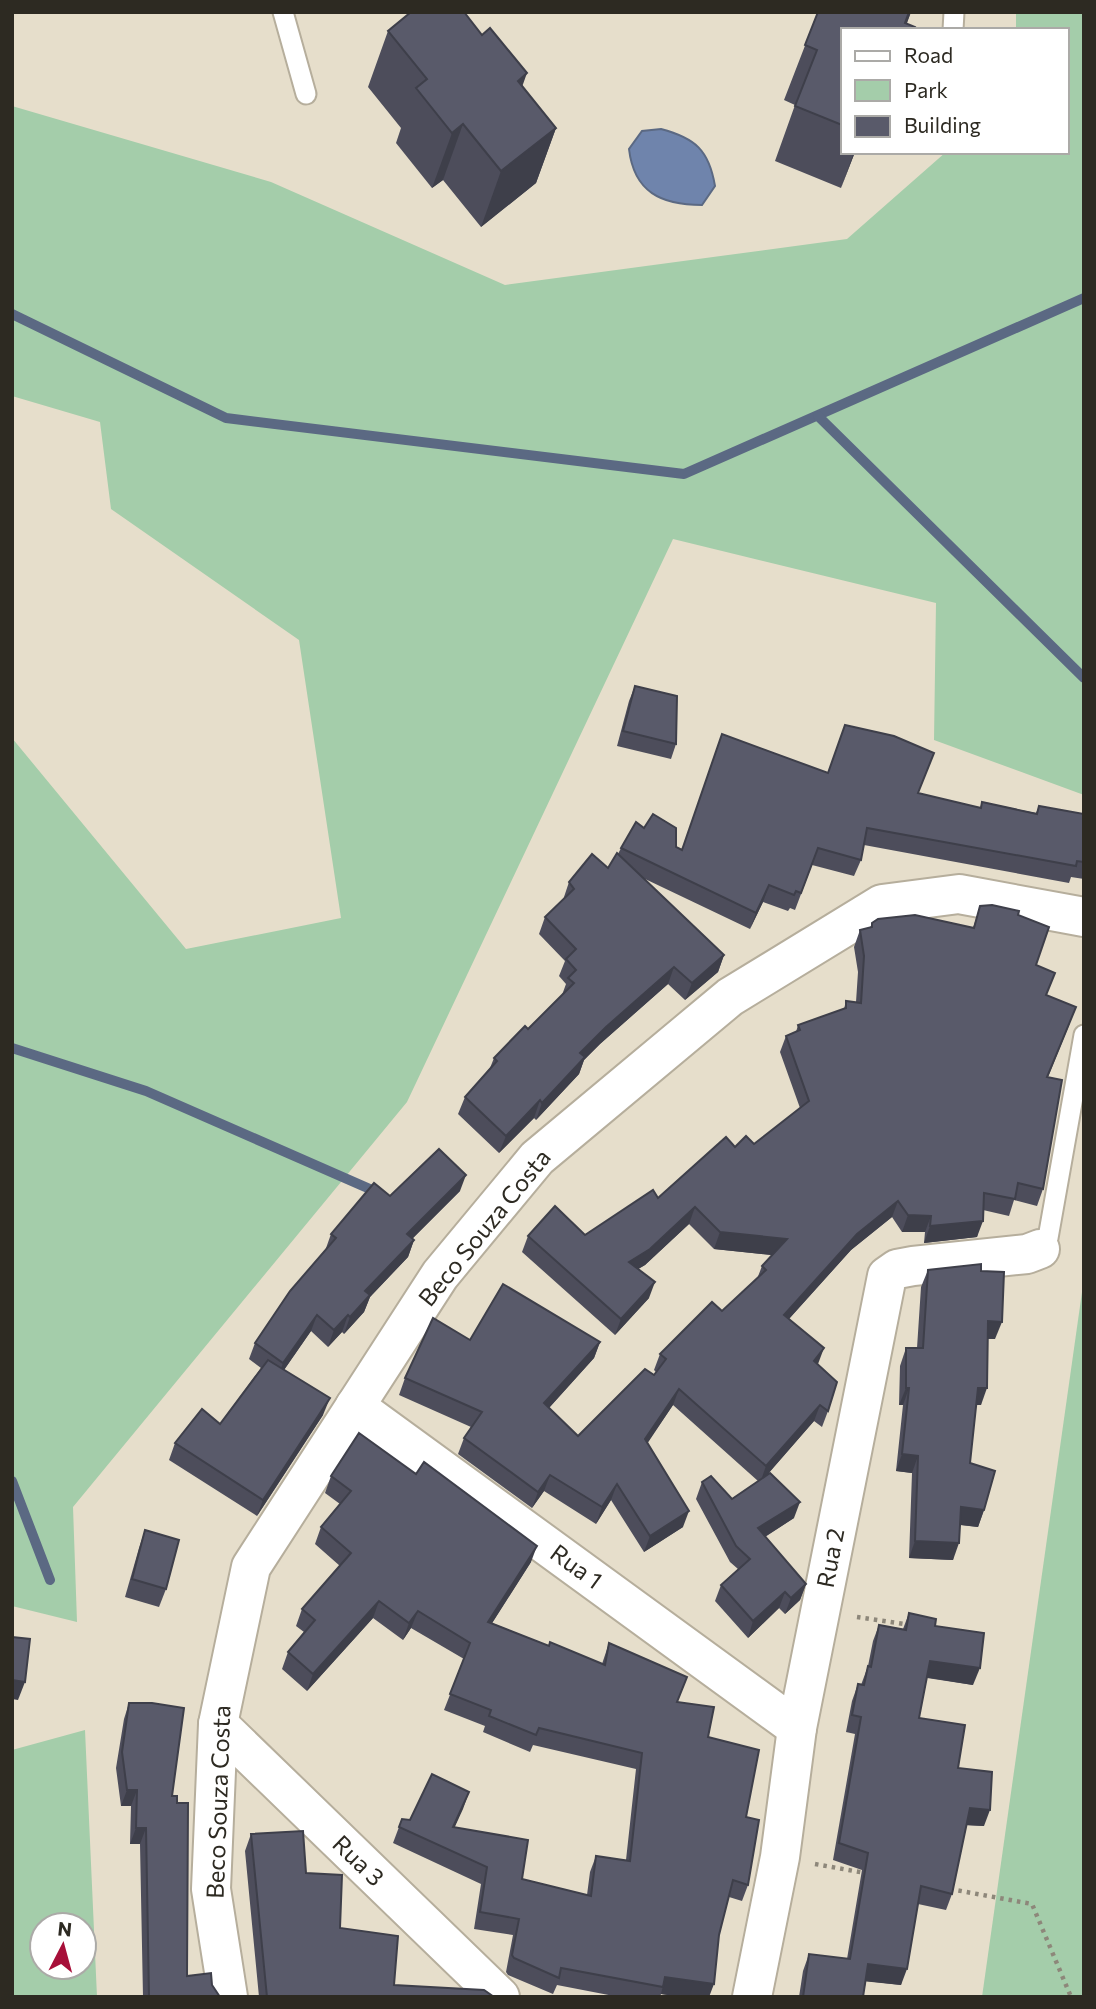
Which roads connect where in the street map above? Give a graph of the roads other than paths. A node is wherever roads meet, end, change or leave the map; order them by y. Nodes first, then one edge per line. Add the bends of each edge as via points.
1 (283, 12) edge
2 (306, 94) dead end
3 (1084, 917) edge
4 (1084, 1035) edge
5 (1040, 1249) joint
6 (355, 1406) junction
7 (218, 1724) junction
8 (797, 1728) junction
9 (228, 1997) edge
10 (500, 1997) edge
11 (752, 1997) edge

1 - 2 lane
3 - 6 street, Beco Souza Costa via 960,894 882,904 730,997 537,1158 440,1275
4 - 5 lane via 1048,1238
5 - 8 street, Rua 2 via 1027,1255 913,1266 887,1276
6 - 7 street, Beco Souza Costa via 251,1567
6 - 8 street, Rua 1
7 - 9 street, Beco Souza Costa via 211,1889
7 - 10 street, Rua 3
8 - 11 street, Rua 2 via 780,1857

